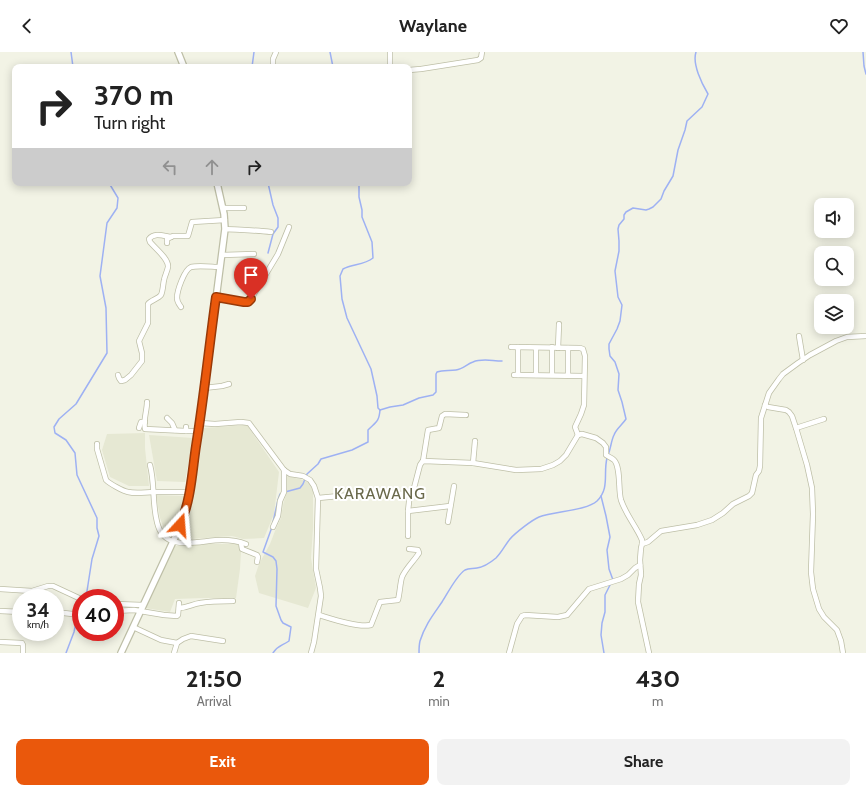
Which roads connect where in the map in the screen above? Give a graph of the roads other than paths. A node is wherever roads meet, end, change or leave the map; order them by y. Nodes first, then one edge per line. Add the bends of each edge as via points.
1 (178, 52) edge
2 (276, 52) edge
3 (390, 52) edge
4 (482, 52) edge
5 (183, 64) edge
6 (273, 64) edge
7 (390, 64) edge
8 (412, 70) edge
9 (218, 186) edge
10 (223, 208) junction
11 (244, 208) dead end
12 (225, 220) junction
13 (289, 227) dead end
14 (225, 230) junction
15 (270, 232) dead end
16 (171, 237) junction
17 (167, 242) dead end
18 (254, 254) dead end
19 (222, 255) junction
20 (220, 267) junction
21 (216, 297) junction
22 (181, 307) dead end
23 (559, 324) dead end
24 (798, 336) dead end
25 (866, 336) edge
26 (511, 347) dead end
27 (518, 347) junction
28 (536, 348) junction
29 (552, 348) junction
30 (558, 348) junction
31 (568, 348) junction
32 (803, 360) junction
33 (536, 375) junction
34 (552, 375) junction
35 (568, 375) junction
36 (118, 376) dead end
37 (584, 376) junction
38 (229, 384) dead end
39 (204, 388) junction
40 (147, 402) dead end
41 (765, 405) junction
42 (466, 415) dead end
43 (167, 418) dead end
44 (824, 418) dead end
45 (145, 422) junction
46 (200, 423) junction
47 (139, 428) dead end
48 (796, 428) junction
49 (175, 430) junction
50 (199, 430) junction
51 (578, 436) junction
52 (475, 441) dead end
53 (97, 444) dead end
54 (423, 461) junction
55 (473, 463) junction
56 (150, 465) dead end
57 (284, 470) junction
58 (454, 486) dead end
59 (154, 492) junction
60 (189, 492) junction
61 (410, 493) junction
62 (318, 498) junction
63 (450, 506) junction
64 (408, 510) junction
65 (448, 522) dead end
66 (273, 527) dead end
67 (408, 536) dead end
68 (172, 542) junction
69 (642, 544) junction
70 (409, 549) dead end
71 (257, 562) dead end
72 (640, 565) junction
73 (0, 589) edge
74 (72, 595) edge
75 (233, 602) dead end
76 (179, 603) dead end
77 (124, 604) edge
78 (143, 605) junction
79 (179, 608) junction
80 (124, 610) edge
81 (0, 611) edge
82 (140, 611) junction
83 (12, 612) edge
84 (319, 615) junction
85 (134, 627) junction
86 (223, 641) dead end
87 (0, 642) edge
88 (177, 643) junction
89 (23, 653) edge
90 (122, 653) edge
91 (174, 653) edge
92 (311, 653) edge
93 (509, 653) edge
94 (649, 653) edge
95 (843, 653) edge

1 - 5 street
2 - 6 street
3 - 7 street
4 - 8 street via 478,60
9 - 10 street
10 - 11 street
10 - 12 street
12 - 14 street
12 - 16 street via 192,222 188,236
13 - 21 street via 278,254 248,302
14 - 15 street
14 - 19 street
16 - 17 street
16 - 36 street via 156,235 150,239 168,266 161,295 148,304 148,323 139,341 142,362 125,380 120,380
18 - 19 street
19 - 20 street
20 - 21 street
20 - 22 street via 192,267 187,270 177,296
21 - 39 street
23 - 30 street
24 - 32 street
25 - 32 street via 840,339
26 - 27 street
27 - 28 street
27 - 33 street via 516,375
28 - 29 street
28 - 33 street
29 - 30 street
29 - 34 street
30 - 31 street
31 - 35 street
31 - 37 street via 582,348 584,351
32 - 41 street via 783,374 769,393
33 - 34 street
34 - 35 street
35 - 37 street
37 - 51 street via 583,410 575,427
38 - 39 street
39 - 46 street
40 - 45 street
41 - 48 street via 789,412
41 - 69 street via 760,424 760,466 752,493 712,520 661,531
42 - 54 street via 445,414 439,428 428,430
43 - 49 street
44 - 48 street
45 - 47 street via 140,422
45 - 49 street via 145,429
46 - 50 street
46 - 57 street via 249,423
48 - 95 street via 812,488 813,589 819,609 837,630
49 - 50 street
50 - 60 street
51 - 55 street via 564,458 546,468 516,470
51 - 69 street via 582,434 600,441 605,445 606,455 615,460 619,494 642,538
52 - 55 street
53 - 59 street via 109,483 130,493
54 - 55 street
54 - 61 street
56 - 59 street
57 - 62 street via 310,480
57 - 66 street via 284,492
58 - 63 street
59 - 60 street
59 - 68 street via 158,526 163,536
60 - 68 street via 184,516
61 - 62 street via 372,493
61 - 64 street
62 - 84 street via 316,569 321,592
63 - 64 street
63 - 65 street
64 - 67 street
68 - 71 street via 237,541 244,543 241,549 257,555
68 - 78 street
69 - 72 street
70 - 84 street via 416,549 419,553 403,575 398,600 380,602 371,625 343,622
72 - 93 street via 621,579 589,589 565,616 522,616
72 - 94 street via 638,602
73 - 74 street via 32,591 53,586
75 - 79 street via 215,601
76 - 79 street
77 - 78 street
78 - 82 street
79 - 82 street via 178,615 175,616
80 - 82 street
81 - 83 street
82 - 85 street
84 - 92 street
85 - 88 street via 161,640
85 - 90 street
86 - 88 street via 190,636
87 - 89 street via 22,643
88 - 91 street

